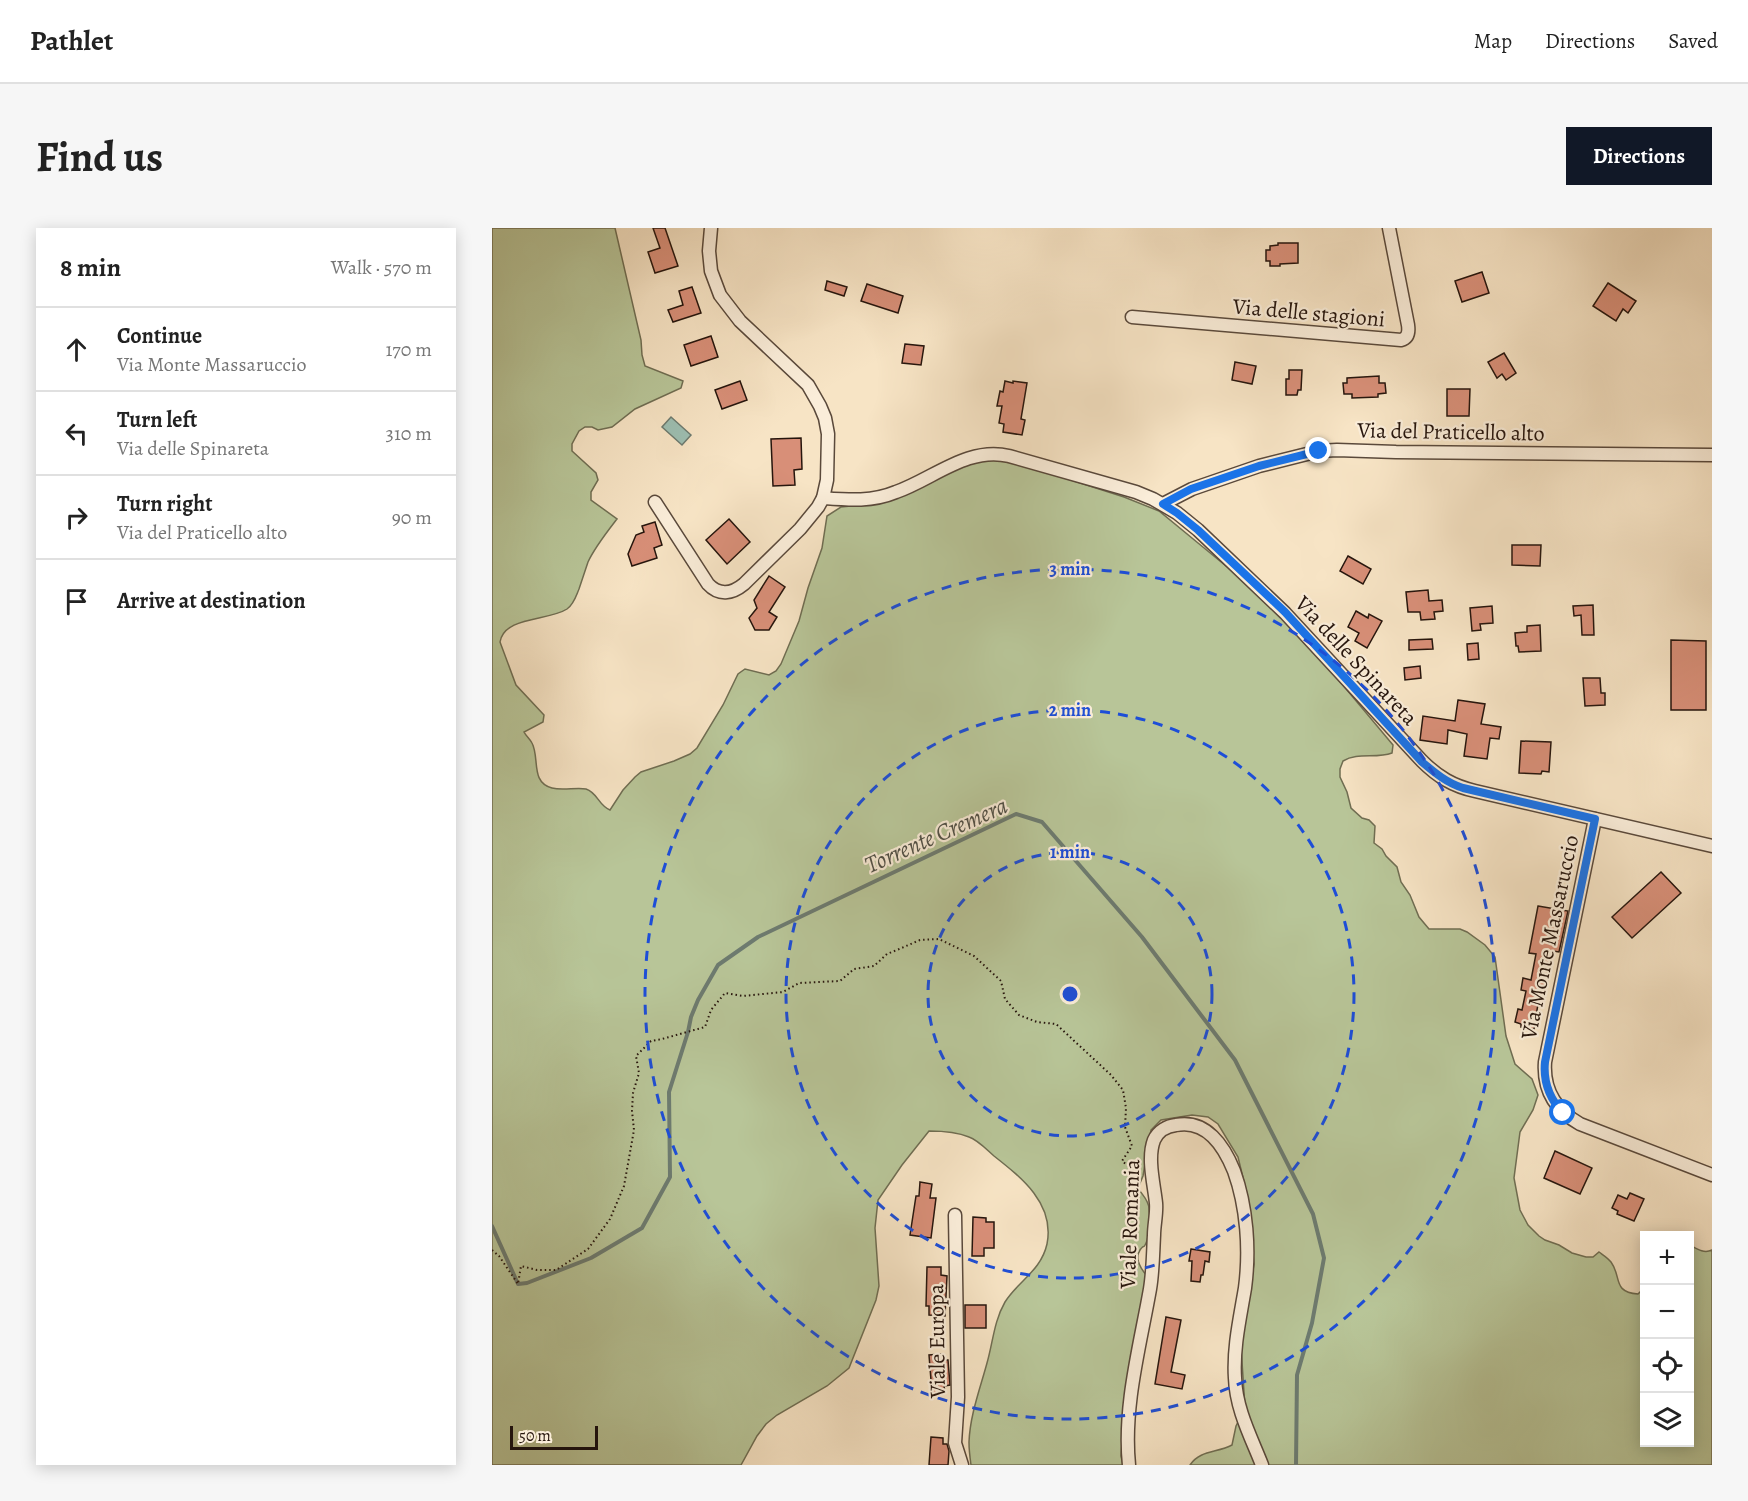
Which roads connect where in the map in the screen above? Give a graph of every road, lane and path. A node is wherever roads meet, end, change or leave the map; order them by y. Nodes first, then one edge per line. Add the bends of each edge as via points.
1 (711, 228) edge
2 (1389, 228) edge
3 (1132, 317) dead end
4 (1712, 454) edge
5 (823, 498) junction
6 (655, 502) dead end
7 (1163, 504) junction
8 (1595, 819) junction
9 (1712, 846) edge
10 (1712, 1175) edge
11 (1152, 1184) junction
12 (955, 1215) dead end
13 (492, 1250) edge
14 (962, 1465) edge
15 (1129, 1465) edge
16 (1262, 1465) edge

1 - 5 street via 710,265 720,295 741,321 801,377 814,393 825,418 828,440
2 - 3 street, Via delle stagioni via 1408,325 1406,338 1401,340
4 - 7 street, Via del Praticello alto via 1319,451 1191,489
5 - 6 street via 800,529 744,584 723,592 708,584
5 - 7 street, Via delle Spinareta via 882,497 965,460 995,453 1136,492
7 - 8 street, Via delle Spinareta via 1198,530 1285,612 1436,774 1463,788
8 - 9 street, Via delle Spinareta
8 - 10 street, Via Monte Massaruccio via 1545,1062 1547,1089 1559,1108 1580,1124
11 - 13 path via 1122,1161 1132,1146 1125,1127 1123,1090 1111,1075 1056,1024 1019,1015 1005,999 1001,981 974,956 939,939 920,940 887,954 874,966 855,969 840,981 799,983 783,992 743,996 725,993 711,1010 705,1027 651,1041 636,1056 639,1073 633,1093 634,1130 624,1186 600,1234 588,1249 556,1270 521,1266 519,1284
11 - 15 street, Viale Romania via 1156,1204 1152,1271 1133,1388
11 - 16 street, Viale Romania via 1154,1142 1159,1132 1170,1126 1189,1124 1204,1129 1220,1144 1233,1168 1243,1210 1247,1256 1235,1346 1235,1380 1242,1413
12 - 14 street, Viale Europa via 958,1396 954,1443

